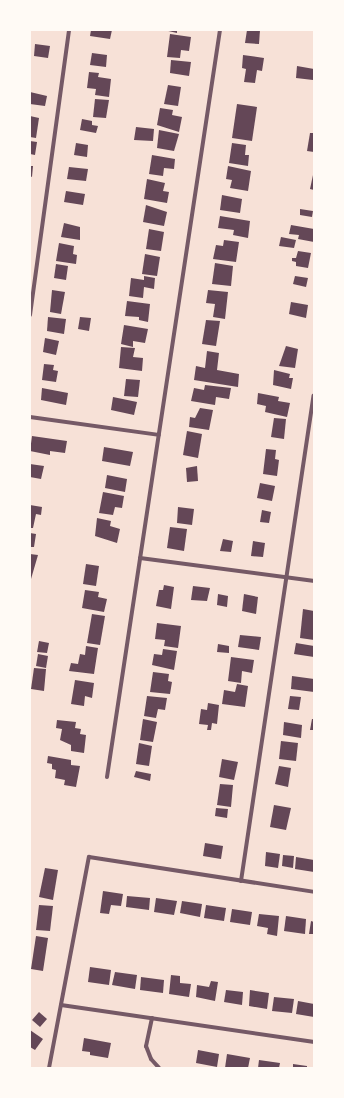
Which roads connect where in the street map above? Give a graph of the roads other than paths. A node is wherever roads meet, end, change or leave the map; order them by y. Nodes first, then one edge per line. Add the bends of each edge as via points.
1 (70, 30) edge
2 (220, 30) edge
3 (30, 314) edge
4 (314, 394) edge
5 (30, 417) edge
6 (159, 435) junction
7 (140, 558) junction
8 (286, 577) junction
9 (314, 581) edge
10 (107, 778) dead end
11 (241, 881) junction
12 (314, 892) edge
13 (61, 1005) junction
14 (152, 1018) junction
15 (314, 1042) edge
16 (49, 1068) edge
17 (159, 1068) edge

1 - 3 street
2 - 6 street
4 - 8 street
5 - 6 street
6 - 7 street
7 - 8 street
7 - 10 street
8 - 9 street
8 - 11 street
11 - 12 street
11 - 13 street via 89,857
13 - 14 street
13 - 16 street
14 - 15 street
14 - 17 street via 146,1046 151,1059

